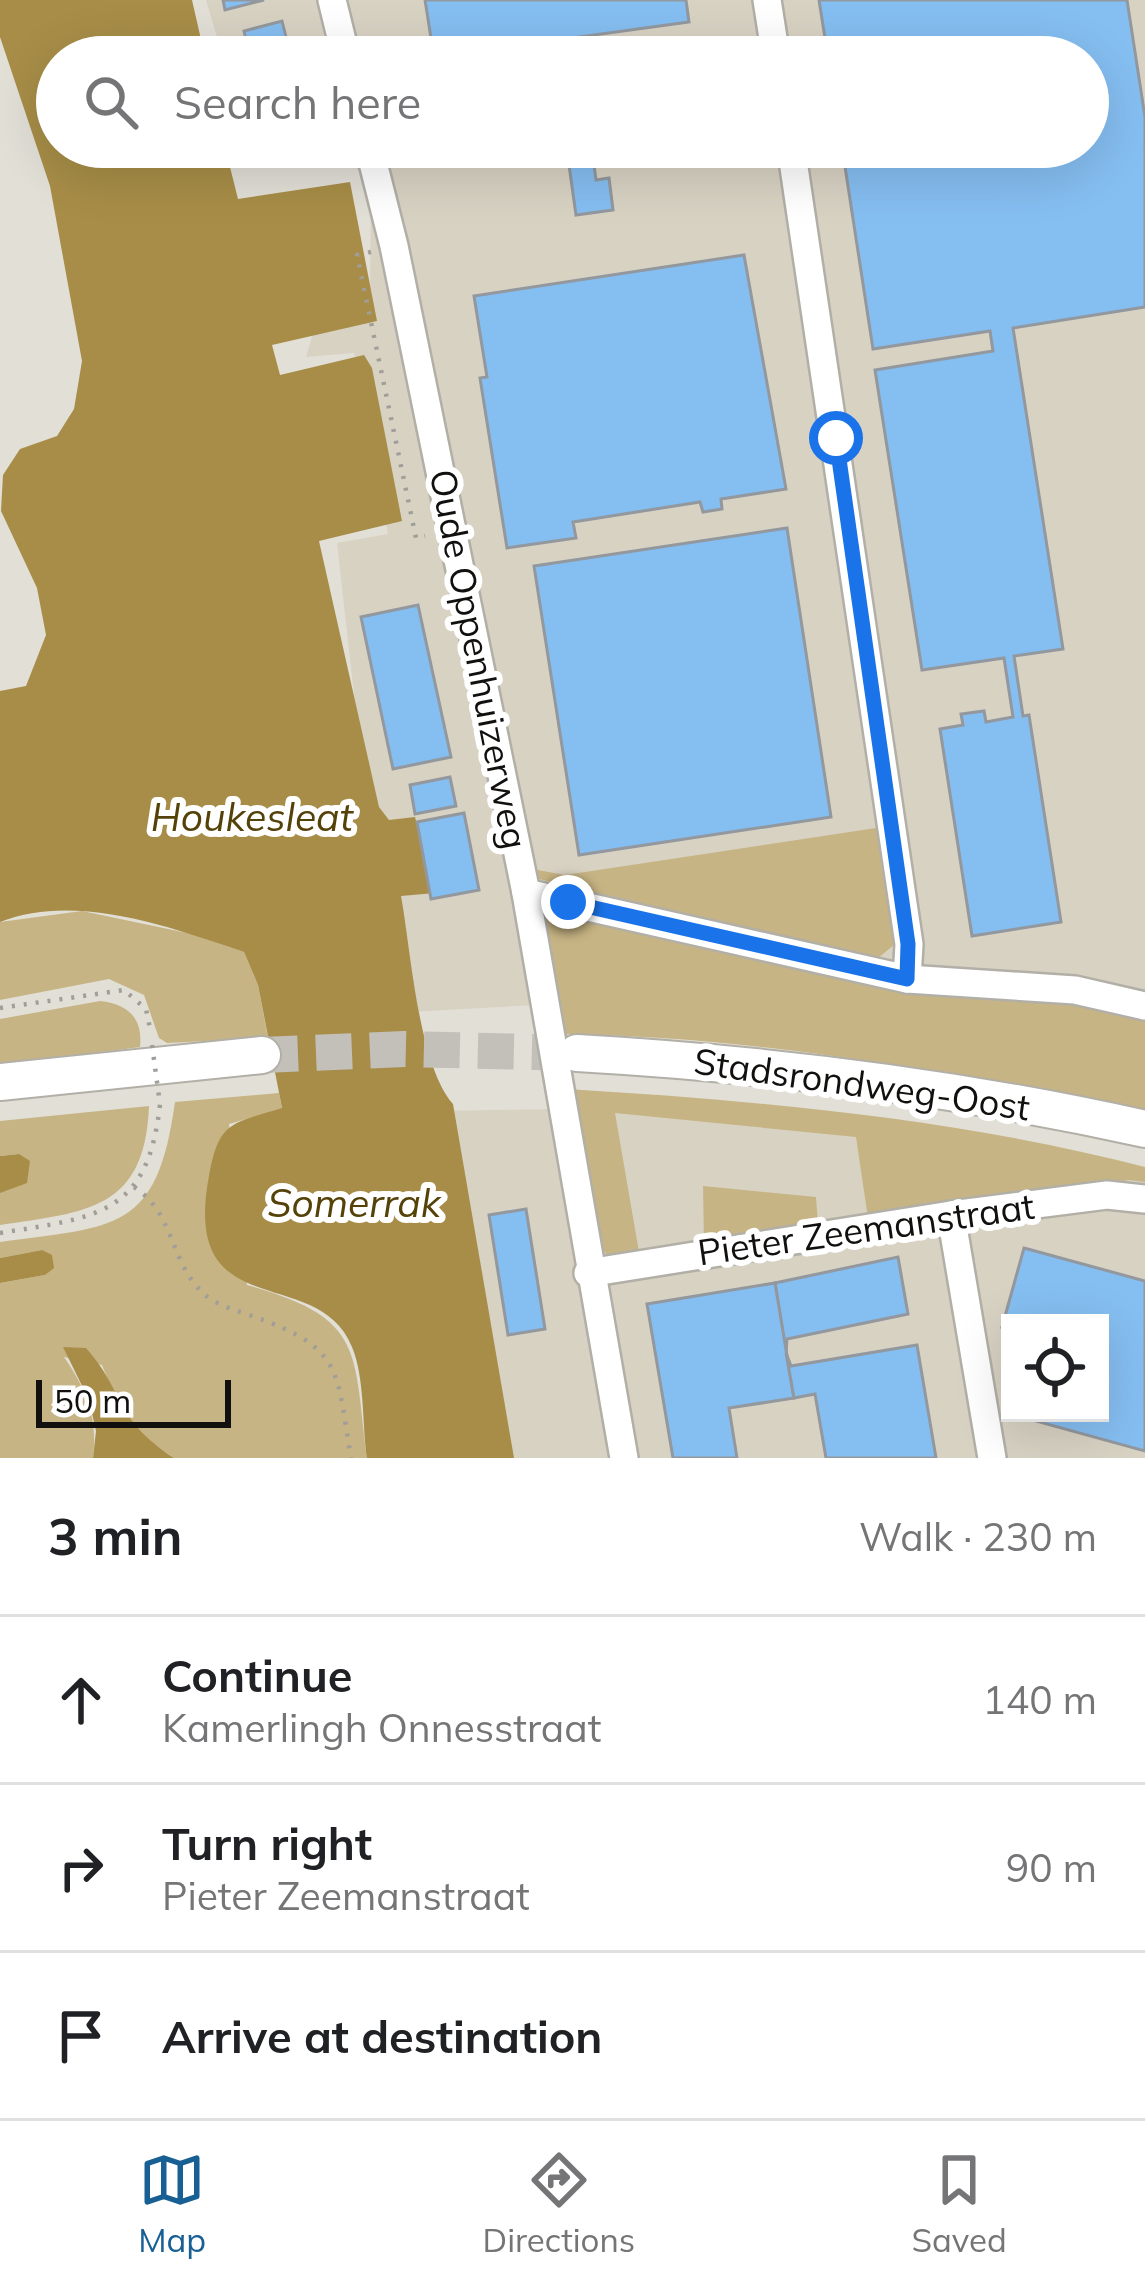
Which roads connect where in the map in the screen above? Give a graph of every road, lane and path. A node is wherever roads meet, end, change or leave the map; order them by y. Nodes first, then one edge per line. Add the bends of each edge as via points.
1 (332, 0) edge
2 (767, 0) edge
3 (341, 36) edge
4 (773, 36) edge
5 (374, 168) edge
6 (794, 168) edge
7 (394, 246) junction
8 (453, 530) junction
9 (526, 893) junction
10 (907, 979) junction
11 (1145, 1006) edge
12 (0, 1009) edge
13 (577, 1053) tunnel mouth
14 (262, 1054) tunnel mouth
15 (0, 1082) edge
16 (1145, 1130) edge
17 (134, 1186) junction
18 (1145, 1199) edge
19 (951, 1215) junction
20 (0, 1232) edge
21 (588, 1273) junction
22 (351, 1458) edge
23 (624, 1458) edge
24 (992, 1458) edge

1 - 3 street
2 - 4 street
5 - 7 street, Oude Oppenhuizerweg
6 - 10 street
7 - 8 street, Oude Oppenhuizerweg
7 - 8 path via 357,255 416,538
8 - 9 street, Oude Oppenhuizerweg
9 - 10 street
9 - 21 street, Oude Oppenhuizerweg
10 - 11 street via 1075,990
12 - 17 path, bridge via 124,990 146,1009 160,1104 152,1156
13 - 16 main road, Stadsrondweg-Oost via 889,1082
14 - 15 main road
17 - 20 path via 95,1217
17 - 22 path via 160,1208 188,1274 207,1297 325,1351
18 - 19 street, Pieter Zeemanstraat via 1107,1195
19 - 21 street, Pieter Zeemanstraat
19 - 24 street
21 - 23 street, Oude Oppenhuizerweg

